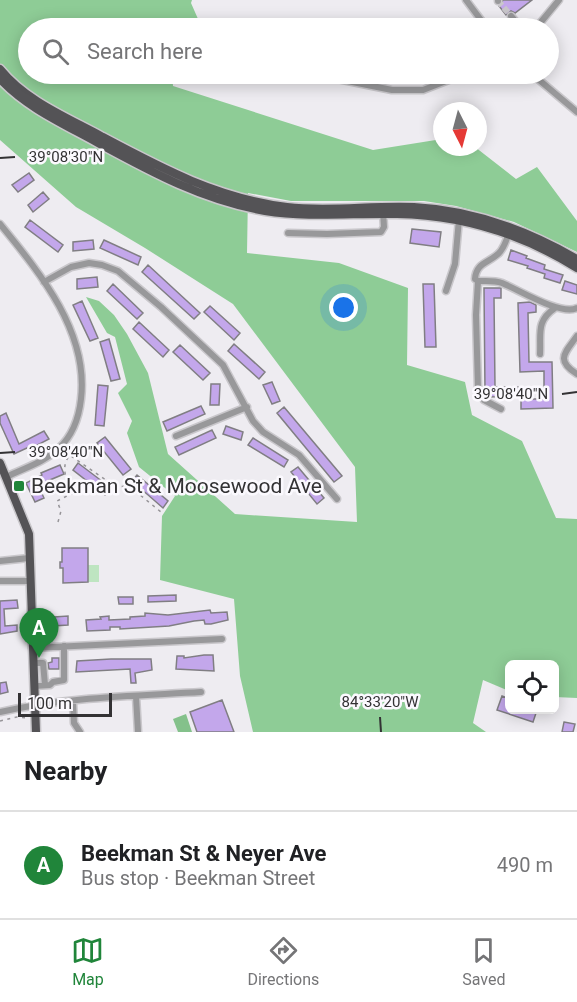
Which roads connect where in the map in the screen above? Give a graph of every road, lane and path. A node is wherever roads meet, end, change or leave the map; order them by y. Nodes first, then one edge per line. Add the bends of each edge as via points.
1 (560, 0) edge
2 (469, 1) edge
3 (480, 18) edge
4 (545, 18) edge
5 (0, 69) edge
6 (0, 79) edge
7 (362, 84) edge
8 (438, 84) edge
9 (544, 84) edge
10 (577, 112) edge
11 (383, 211) junction
12 (459, 216) junction
13 (0, 224) edge
14 (509, 230) junction
15 (288, 232) dead end
16 (577, 259) edge
17 (577, 268) edge
18 (44, 282) junction
19 (478, 282) junction
20 (446, 291) dead end
21 (555, 308) junction
22 (577, 308) edge
23 (577, 336) edge
24 (540, 354) dead end
25 (577, 374) edge
26 (246, 407) junction
27 (501, 409) dead end
28 (176, 436) dead end
29 (59, 448) junction
30 (69, 455) junction
31 (0, 463) edge
32 (6, 477) junction
33 (337, 499) dead end
34 (161, 512) dead end
35 (58, 522) dead end
36 (29, 558) junction
37 (0, 561) edge
38 (0, 581) edge
39 (30, 581) junction
40 (222, 639) dead end
41 (64, 646) junction
42 (32, 648) junction
43 (33, 663) junction
44 (45, 685) junction
45 (34, 686) junction
46 (201, 692) dead end
47 (136, 696) junction
48 (73, 702) junction
49 (34, 705) junction
50 (0, 712) edge
51 (29, 718) dead end
52 (0, 721) edge
53 (36, 732) edge
54 (80, 732) edge
55 (138, 732) edge

1 - 4 street
2 - 3 street
5 - 11 main road via 43,105 169,172 215,191 289,207
6 - 11 main road via 54,119 167,180 206,196 290,214
7 - 8 street via 392,90 423,90
9 - 10 street
11 - 12 main road
11 - 15 street via 381,232
12 - 14 main road
12 - 20 street via 455,264
13 - 18 street
14 - 16 main road via 544,241
14 - 17 main road
14 - 19 street via 498,254 477,270
18 - 26 street via 71,267 89,263 118,271 223,365
18 - 29 street via 73,335 81,363 80,410
19 - 21 street via 502,283
19 - 27 street via 478,389 484,400
21 - 22 street
21 - 24 street via 542,320
23 - 25 street via 563,360
26 - 28 street
26 - 33 street via 263,432 299,455
29 - 30 path
29 - 32 street
30 - 34 path via 116,487 129,486
30 - 35 path via 64,474 73,493 57,501 61,511
31 - 32 main road
32 - 36 main road via 29,534
36 - 37 street
36 - 39 main road
38 - 39 street
39 - 42 main road
40 - 41 street
41 - 42 street
41 - 44 street via 65,678
42 - 43 main road
43 - 44 street via 43,663
43 - 45 main road
44 - 45 street
45 - 49 main road
46 - 47 street
47 - 48 street
47 - 55 street
48 - 49 street
48 - 54 street
49 - 50 street
49 - 53 main road
51 - 52 path

